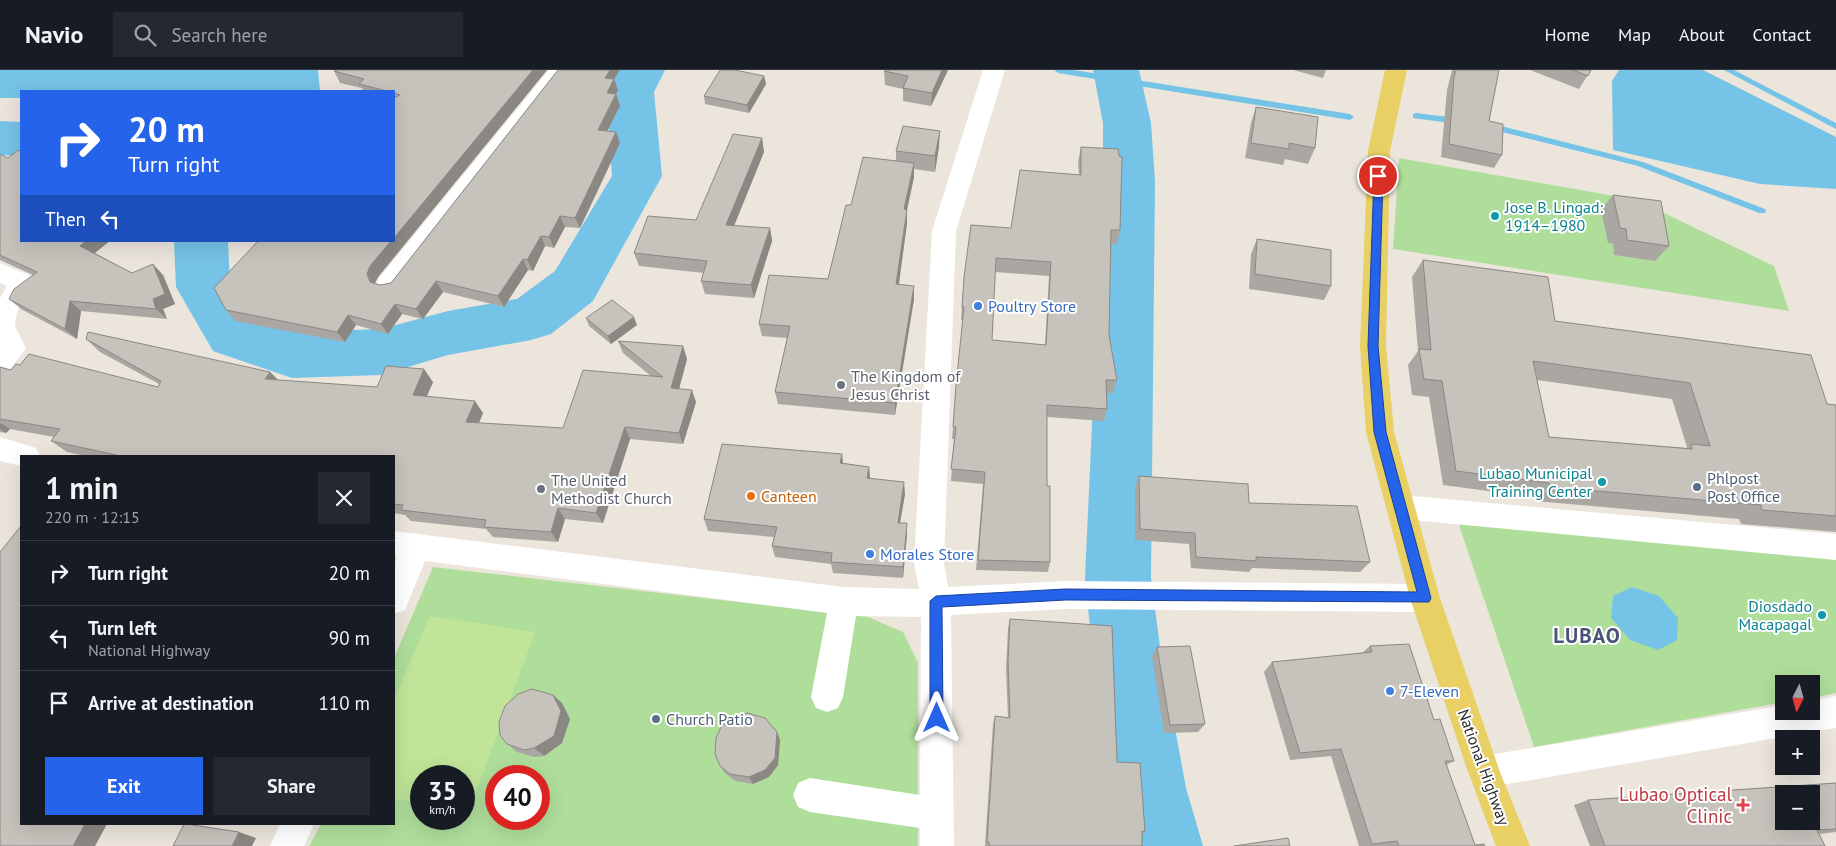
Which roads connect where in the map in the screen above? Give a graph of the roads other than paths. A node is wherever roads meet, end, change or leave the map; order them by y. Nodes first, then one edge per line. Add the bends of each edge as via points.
1 (560, 70) edge
2 (994, 70) edge
3 (1396, 70) edge
4 (0, 272) edge
5 (388, 285) edge
6 (0, 363) edge
7 (0, 449) edge
8 (22, 455) edge
9 (1401, 507) junction
10 (405, 546) edge
11 (1836, 547) edge
12 (395, 595) edge
13 (1425, 598) junction
14 (844, 601) junction
15 (936, 601) junction
16 (828, 697) dead end
17 (1836, 712) edge
18 (1484, 772) junction
19 (810, 795) dead end
20 (297, 825) edge
21 (938, 830) edge
22 (287, 846) edge
23 (1513, 846) edge

1 - 5 street
2 - 15 street via 944,231 929,563
3 - 9 main road, National Highway via 1379,151 1373,346 1380,432
4 - 6 street via 22,283 5,311 2,326 13,349
7 - 8 street
9 - 11 street
9 - 13 main road, National Highway
10 - 12 street
10 - 14 street
13 - 15 street via 1065,594
13 - 18 main road, National Highway
14 - 15 street via 901,604
14 - 16 street
15 - 21 street
17 - 18 street
18 - 23 main road, National Highway
19 - 21 street
20 - 22 street

